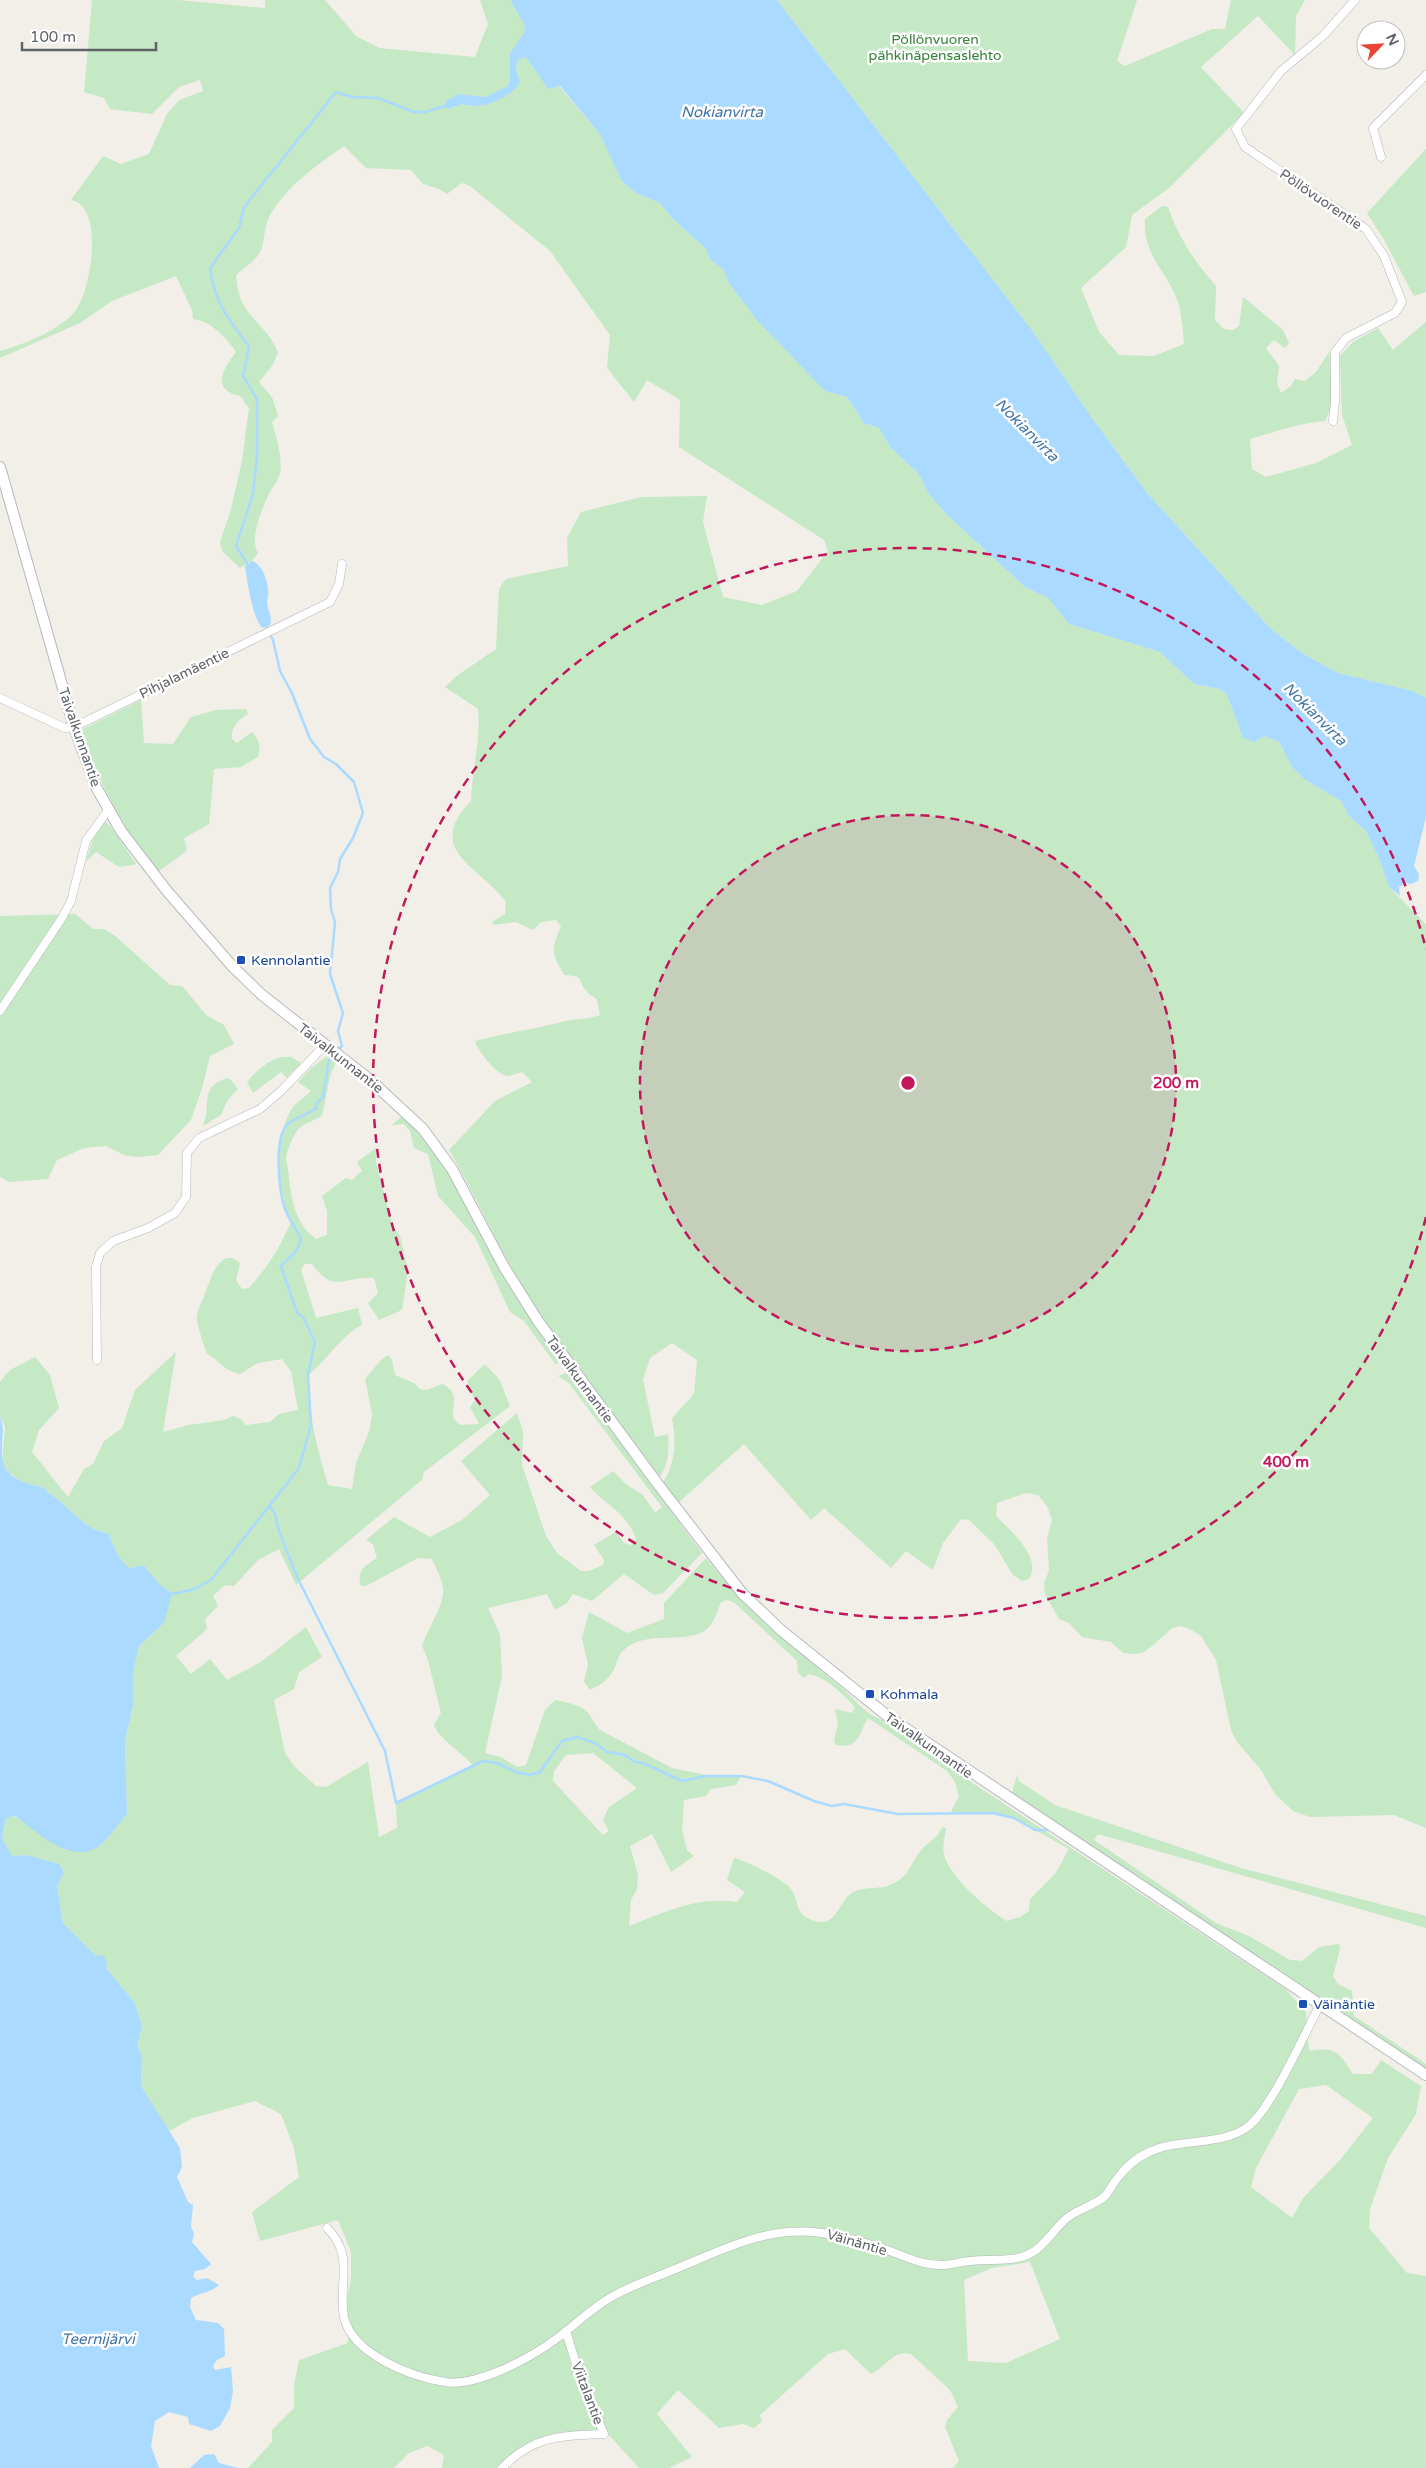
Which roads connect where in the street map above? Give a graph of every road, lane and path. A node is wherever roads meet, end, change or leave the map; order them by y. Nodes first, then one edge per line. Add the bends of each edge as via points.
1 (1355, 0) edge
2 (1426, 75) edge
3 (1381, 157) dead end
4 (1333, 421) dead end
5 (0, 468) edge
6 (342, 564) dead end
7 (0, 698) edge
8 (74, 727) junction
9 (108, 810) junction
10 (0, 1011) edge
11 (325, 1046) junction
12 (97, 1360) dead end
13 (1320, 2005) junction
14 (1426, 2075) edge
15 (327, 2228) dead end
16 (566, 2331) junction
17 (502, 2468) edge

1 - 4 street, Pöllövuorentie via 1324,36 1281,71 1236,129 1245,147 1366,230 1384,256 1402,302 1396,313 1346,338 1334,352
2 - 3 street via 1373,128
5 - 8 street, Taivalkunnantie
6 - 8 street, Pihjalamäentie via 339,584 330,602
7 - 8 street via 65,728
8 - 9 street, Taivalkunnantie
9 - 10 street via 86,841 71,901 62,918
9 - 11 street, Taivalkunnantie via 140,858 233,967
11 - 12 street via 260,1110 199,1138 187,1153 186,1197 175,1213 148,1228 113,1241 100,1253 96,1267
11 - 13 street, Taivalkunnantie via 369,1078 423,1129 452,1169 521,1296 567,1363 716,1562 754,1605 890,1718
13 - 14 street, Taivalkunnantie
13 - 16 street, Väinäntie via 1266,2106 1247,2128 1227,2138 1165,2146 1146,2153 1124,2171 1106,2195 1067,2218 1043,2244 1021,2258 925,2264 829,2232 803,2230 764,2236 614,2295
15 - 16 street, Väinäntie via 342,2247 345,2260 344,2316 349,2330 370,2352 415,2375 447,2383 476,2380 550,2344
16 - 17 street, Viitalantie via 581,2381 604,2434 549,2439 524,2447

